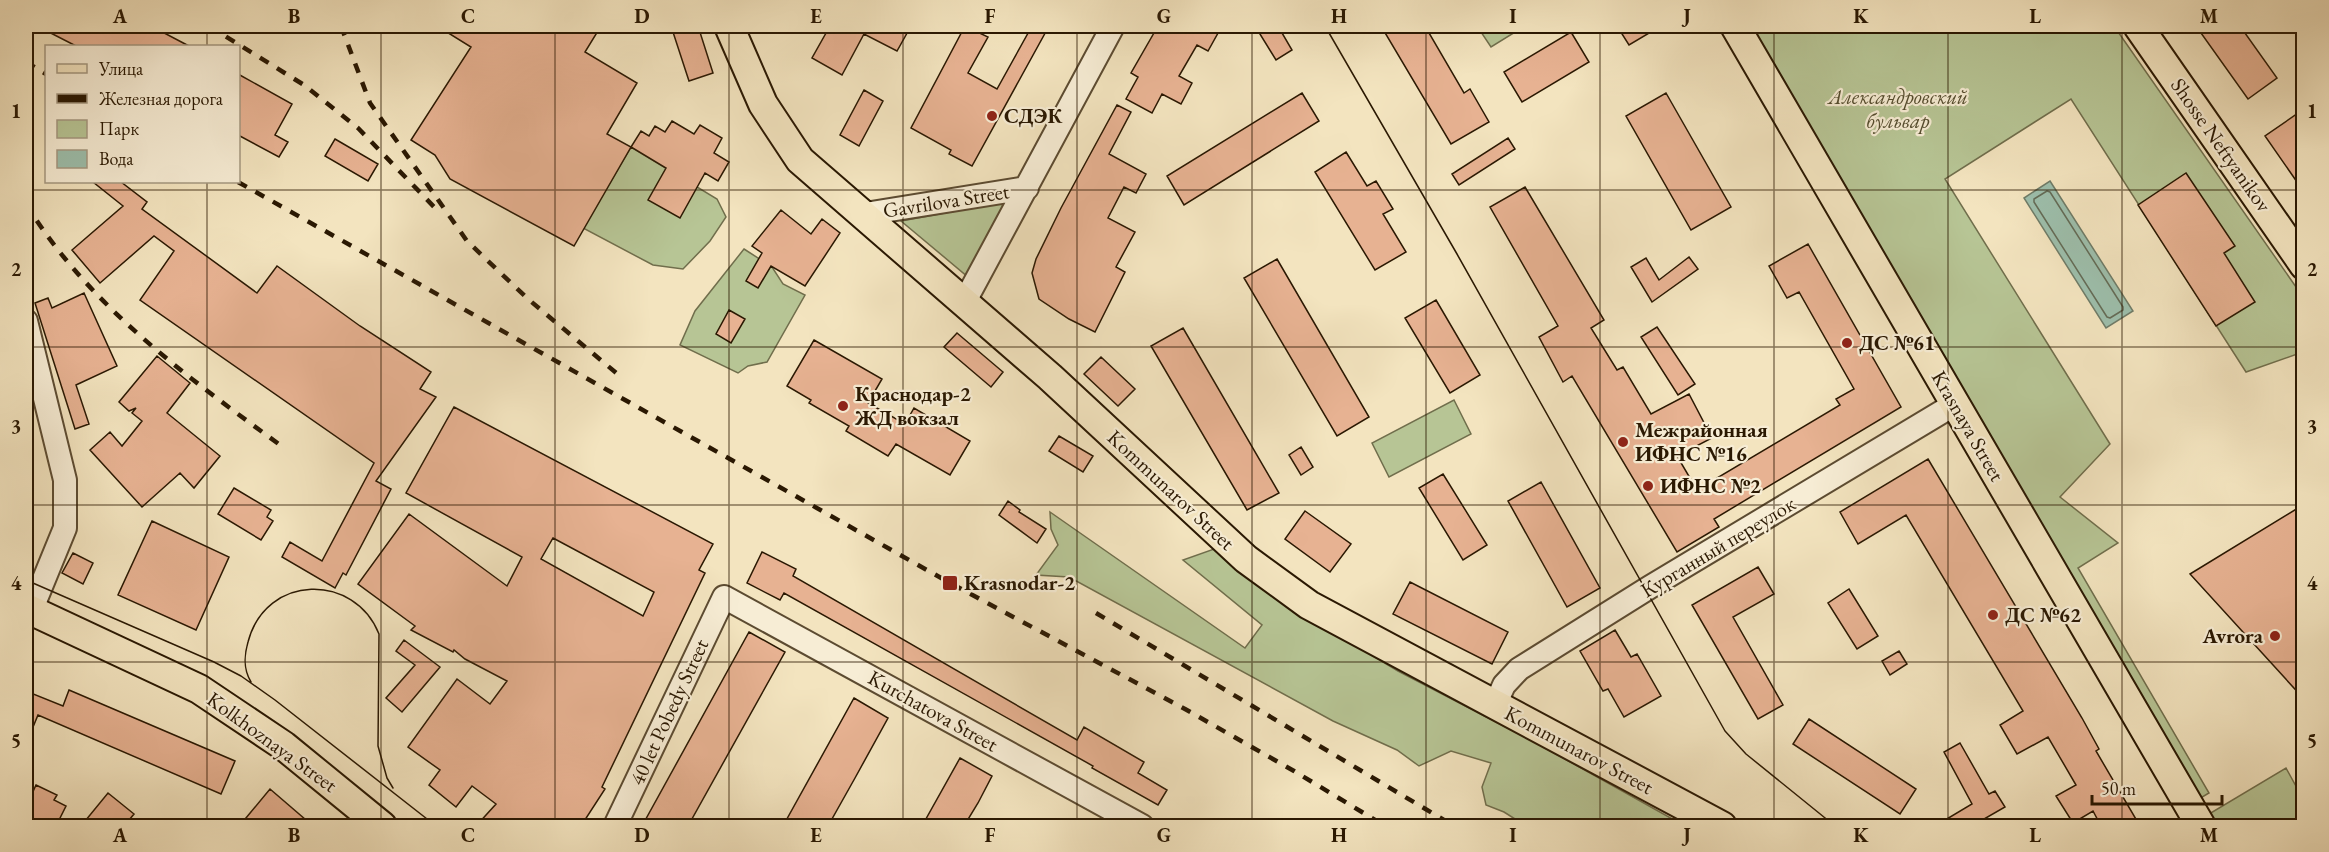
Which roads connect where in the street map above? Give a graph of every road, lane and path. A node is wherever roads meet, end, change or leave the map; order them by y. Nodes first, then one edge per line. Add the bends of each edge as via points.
1 (729, 26) edge
2 (1113, 26) edge
3 (1735, 26) edge
4 (2138, 26) edge
5 (1027, 188) junction
6 (865, 214) junction
7 (2304, 265) edge
8 (965, 301) junction
9 (26, 321) edge
10 (30, 351) edge
11 (1955, 404) junction
12 (724, 597) joint
13 (28, 609) edge
14 (1495, 705) junction
15 (382, 826) edge
16 (615, 826) edge
17 (1142, 826) edge
18 (1722, 826) edge
19 (2201, 826) edge

1 - 6 main road, Kommunarov Street via 764,104 800,160
2 - 5 street, Gavrilova Street
3 - 11 main road, Krasnaya Street
4 - 7 main road, Shosse Neftyanikov
5 - 6 street, Gavrilova Street
5 - 8 street, Gavrilova Street
6 - 8 main road, Kommunarov Street
8 - 14 main road, Kommunarov Street via 1246,559 1309,605
9 - 10 street
10 - 13 street via 65,480 65,528
11 - 14 street, Курганный переулок via 1519,669 1504,685
11 - 19 main road, Krasnaya Street
12 - 16 street, 40 let Pobedy Street
12 - 17 street, Kurchatova Street
13 - 15 main road, Kolkhoznaya Street via 199,689 284,746
14 - 18 main road, Kommunarov Street

